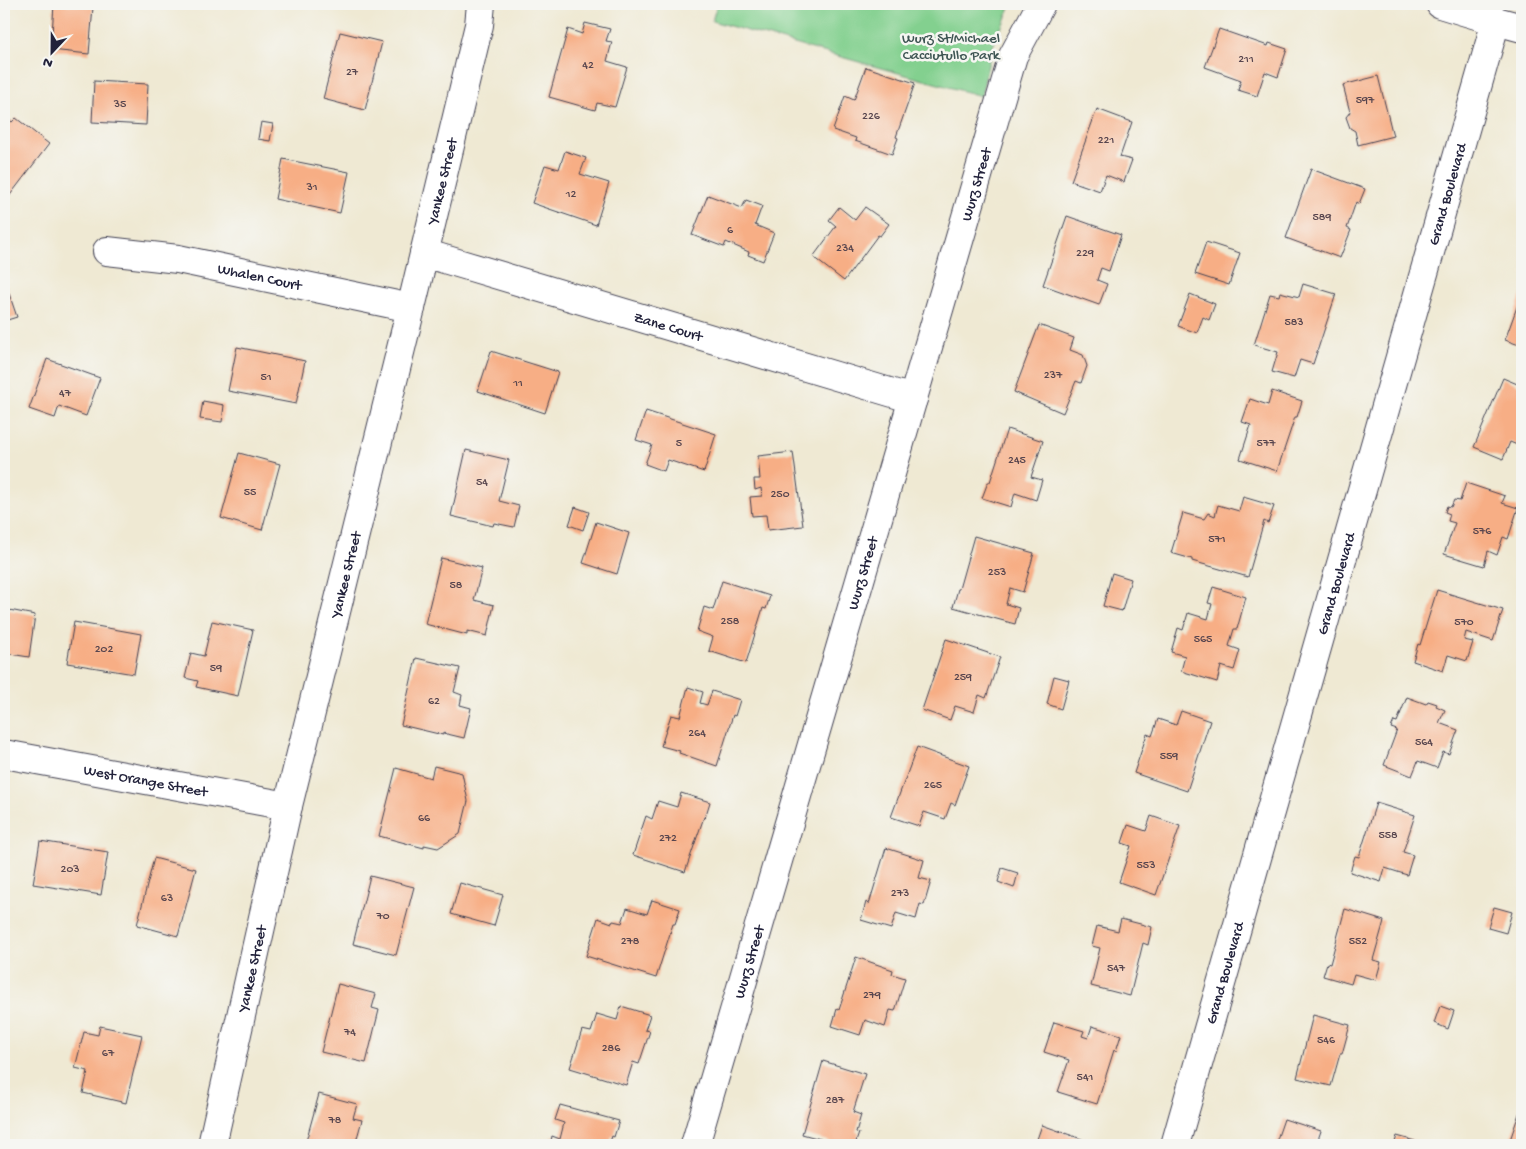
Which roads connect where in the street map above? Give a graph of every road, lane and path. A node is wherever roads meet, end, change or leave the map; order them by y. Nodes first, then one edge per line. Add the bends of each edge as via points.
1 (481, 4) edge
2 (1041, 4) edge
3 (1440, 4) edge
4 (1496, 21) junction
5 (1522, 28) edge
6 (107, 251) dead end
7 (424, 252) junction
8 (411, 308) junction
9 (914, 399) junction
10 (4, 754) edge
11 (288, 806) junction
12 (212, 1145) edge
13 (695, 1145) edge
14 (1175, 1145) edge

1 - 7 street, Yankee Street via 479,25
2 - 9 street, Wurz Street via 1013,56
3 - 4 street
4 - 5 street
4 - 14 street, Grand Boulevard
6 - 8 street, Whalen Court via 178,259
7 - 8 street, Yankee Street
7 - 9 street, Zane Court
8 - 11 street, Yankee Street
9 - 13 street, Wurz Street
10 - 11 street, West Orange Street
11 - 12 street, Yankee Street

